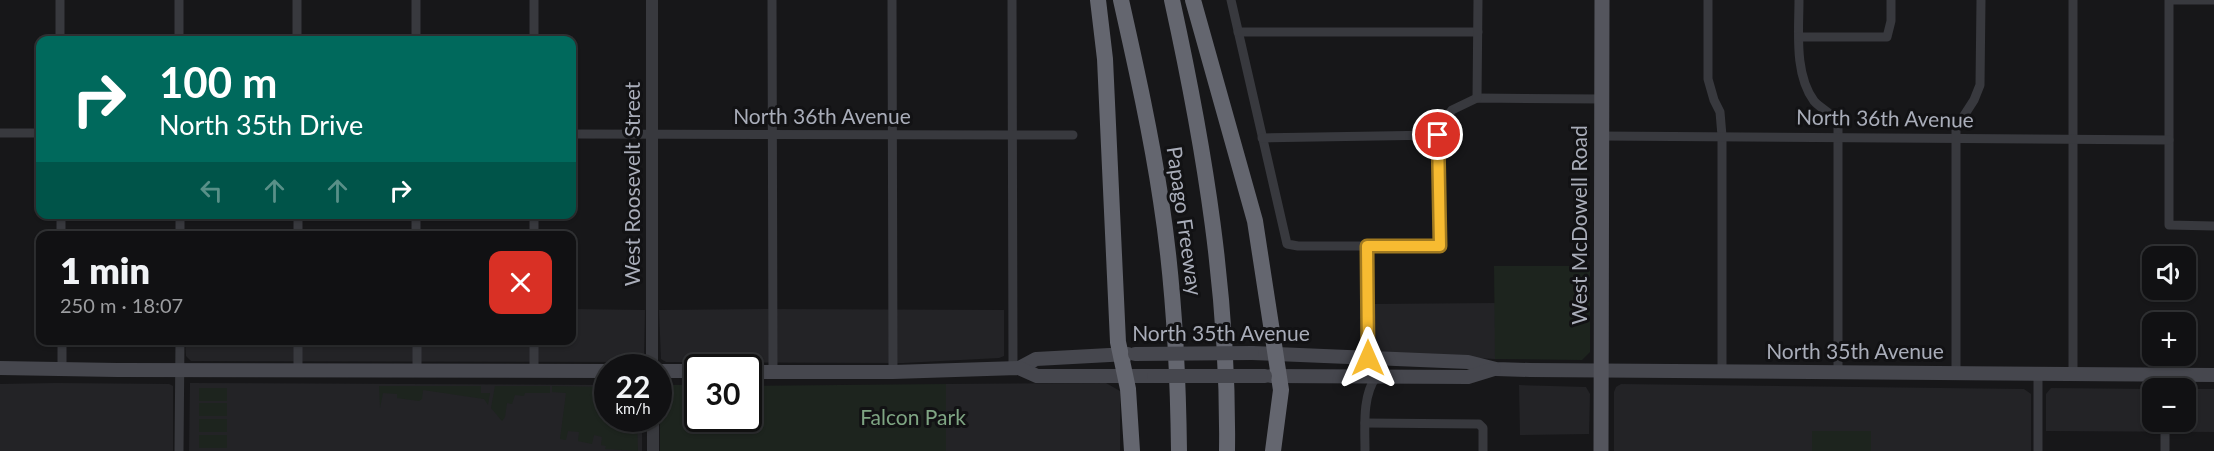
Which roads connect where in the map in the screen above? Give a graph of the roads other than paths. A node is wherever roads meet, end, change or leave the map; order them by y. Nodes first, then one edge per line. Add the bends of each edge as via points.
1 (60, 0) edge
2 (179, 0) edge
3 (297, 0) edge
4 (416, 0) edge
5 (534, 0) edge
6 (652, 0) edge
7 (772, 0) edge
8 (892, 0) edge
9 (1012, 0) edge
10 (1098, 0) edge
11 (1121, 0) edge
12 (1172, 0) edge
13 (1193, 0) edge
14 (1231, 0) edge
15 (1478, 0) edge
16 (1602, 0) edge
17 (1708, 0) edge
18 (1799, 0) edge
19 (1891, 0) edge
20 (1981, 0) edge
21 (2073, 0) edge
22 (2169, 0) edge
23 (2214, 0) edge
24 (1238, 32) junction
25 (1478, 32) junction
26 (60, 36) edge
27 (179, 36) edge
28 (297, 36) edge
29 (416, 36) edge
30 (534, 36) edge
31 (1799, 37) junction
32 (1478, 98) junction
33 (1602, 99) junction
34 (0, 133) edge
35 (36, 133) edge
36 (576, 134) edge
37 (652, 135) junction
38 (772, 135) junction
39 (892, 135) junction
40 (1073, 135) dead end
41 (1438, 135) junction
42 (1012, 136) junction
43 (1601, 136) junction
44 (1722, 136) junction
45 (1839, 137) junction
46 (1262, 138) junction
47 (1957, 138) junction
48 (2074, 139) junction
49 (2169, 140) junction
50 (2214, 226) edge
51 (1367, 246) junction
52 (62, 345) edge
53 (180, 345) edge
54 (298, 345) edge
55 (417, 345) edge
56 (534, 345) edge
57 (1271, 353) junction
58 (652, 354) edge
59 (1128, 354) junction
60 (1368, 358) junction
61 (0, 368) edge
62 (1016, 368) junction
63 (62, 369) junction
64 (1496, 369) junction
65 (180, 370) junction
66 (417, 370) junction
67 (1601, 370) junction
68 (298, 371) junction
69 (534, 371) junction
70 (594, 371) edge
71 (762, 372) edge
72 (773, 372) junction
73 (893, 372) junction
74 (1722, 372) junction
75 (1838, 373) junction
76 (1956, 374) junction
77 (2038, 374) junction
78 (2073, 374) junction
79 (2214, 375) edge
80 (1131, 376) junction
81 (1272, 376) junction
82 (1376, 377) junction
83 (2193, 378) edge
84 (2142, 380) edge
85 (1365, 423) junction
86 (653, 432) edge
87 (2164, 432) edge
88 (179, 451) edge
89 (653, 451) edge
90 (1132, 451) edge
91 (1179, 451) edge
92 (1227, 451) edge
93 (1274, 451) edge
94 (1365, 451) edge
95 (1483, 451) edge
96 (1601, 451) edge
97 (2038, 451) edge
98 (2165, 451) edge

1 - 26 street
2 - 27 street
3 - 28 street
4 - 29 street
5 - 30 street
6 - 37 street, West Roosevelt Street
7 - 38 street
8 - 39 street
9 - 42 street
10 - 59 highway via 1105,60 1118,342
11 - 91 highway, Papago Freeway via 1155,161 1168,250
12 - 92 highway, Papago Freeway via 1209,188 1218,260 1225,333
13 - 57 highway via 1255,221
14 - 24 street
15 - 25 street
16 - 33 main road, West McDowell Road
17 - 44 street via 1708,79 1720,112
18 - 31 street
19 - 31 street via 1887,37
20 - 47 street via 1980,85 1956,128
21 - 48 street
22 - 23 street
22 - 49 street
24 - 25 street
24 - 46 street
25 - 32 street
31 - 45 street via 1805,82 1814,101 1838,122
32 - 33 street
32 - 41 street via 1452,110
33 - 43 main road, West McDowell Road
34 - 35 street
36 - 37 street, North 36th Avenue
37 - 38 street, North 36th Avenue
37 - 58 street, West Roosevelt Street
38 - 39 street, North 36th Avenue
38 - 72 street
39 - 42 street, North 36th Avenue
39 - 73 street
40 - 42 street, North 36th Avenue
41 - 46 street
41 - 51 street via 1440,246
42 - 62 street
43 - 44 street, North 36th Avenue
43 - 67 main road, West McDowell Road
44 - 45 street, North 36th Avenue
44 - 74 street
45 - 47 street, North 36th Avenue
45 - 75 street
46 - 51 street via 1287,244
47 - 48 street, North 36th Avenue
47 - 76 street
48 - 49 street, North 36th Avenue
48 - 78 street
49 - 50 street via 2169,225
51 - 60 street
52 - 63 street
53 - 65 street
54 - 68 street
55 - 66 street
56 - 69 street
57 - 59 main road, North 35th Avenue, bridge
57 - 60 main road, North 35th Avenue
57 - 81 highway
59 - 62 main road, North 35th Avenue via 1036,359
59 - 80 highway
60 - 64 main road, North 35th Avenue via 1468,362
61 - 63 main road
62 - 73 main road, North 35th Avenue
62 - 80 main road, North 35th Avenue via 1037,376
63 - 65 main road
64 - 67 main road, North 35th Avenue
64 - 82 main road, North 35th Avenue via 1468,377
65 - 68 main road
65 - 88 street
66 - 68 main road
66 - 69 main road
67 - 74 main road, North 35th Avenue
67 - 96 main road, West McDowell Road
69 - 70 main road
71 - 72 main road, North 35th Avenue
72 - 73 main road, North 35th Avenue
74 - 75 main road, North 35th Avenue
75 - 76 main road, North 35th Avenue
76 - 77 main road, North 35th Avenue
77 - 78 main road, North 35th Avenue
77 - 97 street
78 - 84 main road, North 35th Avenue
79 - 83 main road, North 35th Avenue
80 - 81 main road, North 35th Avenue, bridge
80 - 90 highway
81 - 82 main road, North 35th Avenue
81 - 93 highway via 1281,390
82 - 85 street via 1368,390
85 - 94 street
85 - 95 street via 1481,424
86 - 89 street
87 - 98 street

